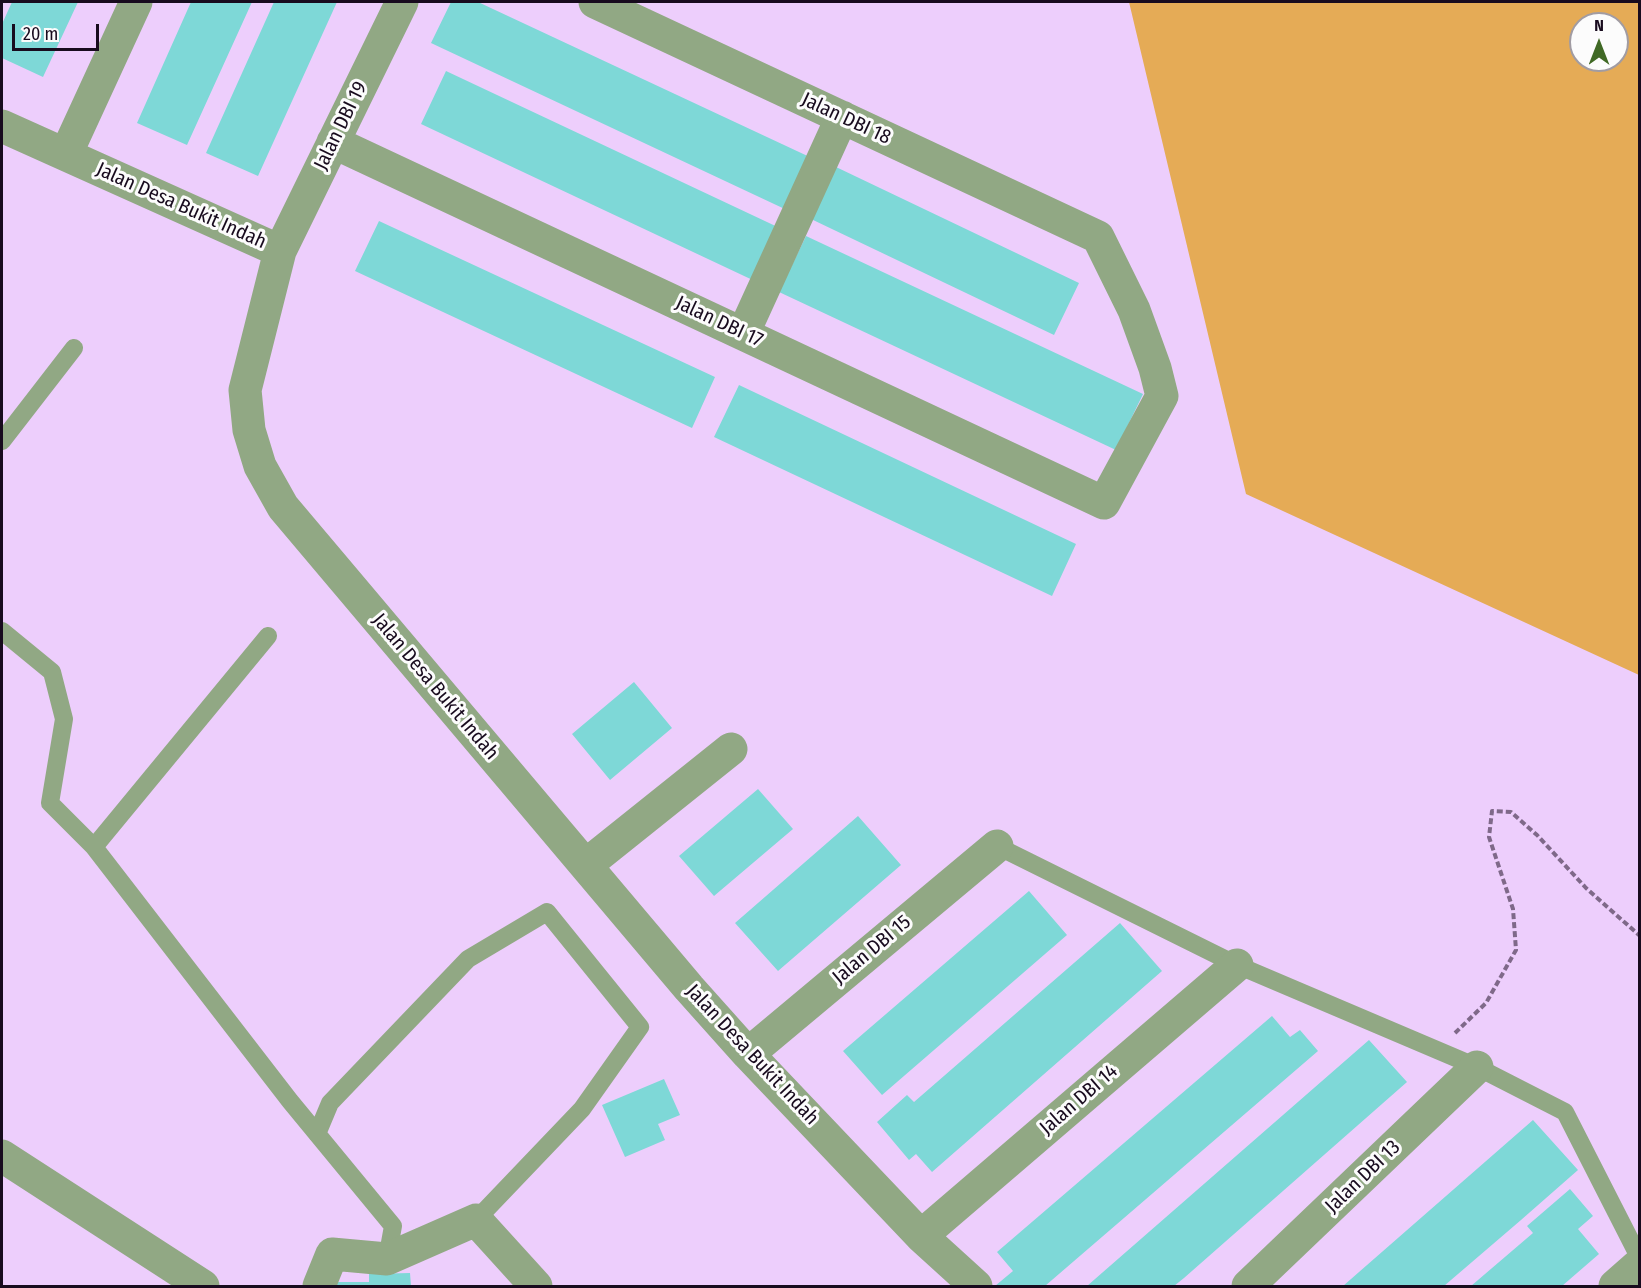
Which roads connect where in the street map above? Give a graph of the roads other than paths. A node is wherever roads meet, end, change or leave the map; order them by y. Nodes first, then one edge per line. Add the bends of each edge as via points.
1 (136, 2) edge
2 (402, 2) edge
3 (595, 2) edge
4 (842, 117) junction
5 (2, 126) edge
6 (333, 141) junction
7 (66, 154) junction
8 (280, 251) junction
9 (743, 334) junction
10 (74, 348) dead end
11 (2, 441) edge
12 (1104, 503) joint
13 (2, 631) edge
14 (268, 636) dead end
15 (731, 749) dead end
16 (997, 846) joint
17 (94, 847) junction
18 (586, 865) junction
19 (1237, 964) junction
20 (748, 1054) junction
21 (1477, 1067) junction
22 (317, 1134) junction
23 (2, 1156) edge
24 (476, 1220) junction
25 (921, 1236) junction
26 (387, 1259) junction
27 (1640, 1259) edge
28 (1640, 1264) edge
29 (203, 1287) edge
30 (319, 1287) edge
31 (536, 1287) edge
32 (976, 1287) edge
33 (1248, 1287) edge
34 (1615, 1287) edge

1 - 7 street
2 - 6 street, Jalan DBI 19
3 - 4 street, Jalan DBI 18
4 - 9 street
4 - 12 street, Jalan DBI 18 via 1098,237 1134,310 1162,396
5 - 7 street, Jalan Desa Bukit Indah
6 - 8 street, Jalan DBI 19
6 - 9 street, Jalan DBI 17
7 - 8 street, Jalan Desa Bukit Indah
8 - 18 street, Jalan Desa Bukit Indah via 245,390 249,430 260,466 283,507
9 - 12 street, Jalan DBI 17
10 - 11 lane
13 - 17 lane via 52,672 64,719 50,803
14 - 17 lane
15 - 18 street
16 - 19 lane
16 - 20 street, Jalan DBI 15
17 - 22 lane
18 - 20 street, Jalan Desa Bukit Indah
19 - 21 lane
19 - 25 street, Jalan DBI 14
20 - 25 street, Jalan Desa Bukit Indah
21 - 27 lane via 1565,1112
21 - 33 street, Jalan DBI 13
22 - 24 lane via 330,1103 468,959 547,912 640,1027 582,1109
22 - 26 lane via 393,1227
23 - 29 street
24 - 26 street
24 - 31 street
25 - 32 street, Jalan Desa Bukit Indah
26 - 30 street via 332,1254
28 - 34 street

